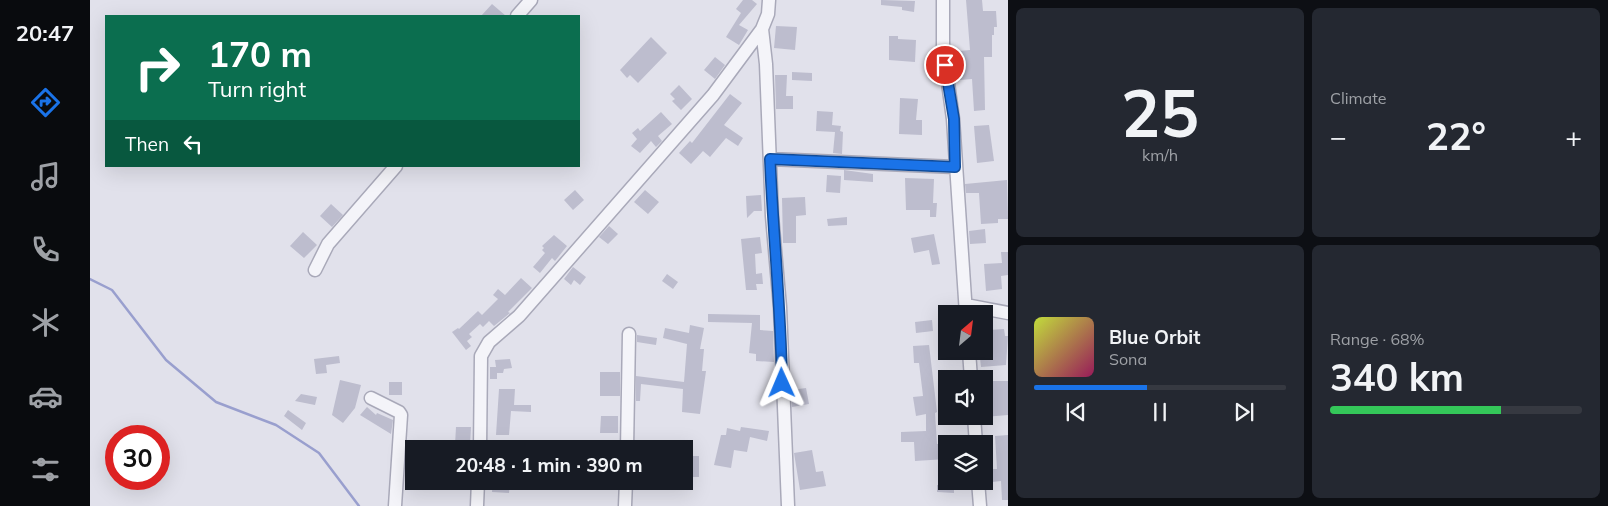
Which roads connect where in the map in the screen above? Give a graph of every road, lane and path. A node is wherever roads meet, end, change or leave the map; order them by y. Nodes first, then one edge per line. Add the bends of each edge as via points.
1 (530, 0) edge
2 (769, 0) edge
3 (942, 0) edge
4 (518, 15) edge
5 (522, 15) edge
6 (762, 29) junction
7 (770, 159) junction
8 (395, 167) edge
9 (955, 167) junction
10 (315, 270) dead end
11 (966, 305) edge
12 (993, 312) edge
13 (1008, 313) edge
14 (629, 334) dead end
15 (371, 398) dead end
16 (480, 440) edge
17 (627, 440) edge
18 (478, 490) edge
19 (626, 490) edge
20 (979, 490) edge
21 (395, 506) edge
22 (477, 506) edge
23 (625, 506) edge
24 (788, 506) edge
25 (980, 506) edge

1 - 4 street
1 - 5 street
2 - 6 street via 770,7
3 - 9 street via 943,47 954,119
6 - 7 street
6 - 16 street via 713,95 524,310 486,346 481,356
7 - 9 street
7 - 24 street
8 - 10 street via 328,244
9 - 11 street
12 - 13 street
14 - 17 street
15 - 21 street via 401,415
18 - 22 street
19 - 23 street
20 - 25 street

